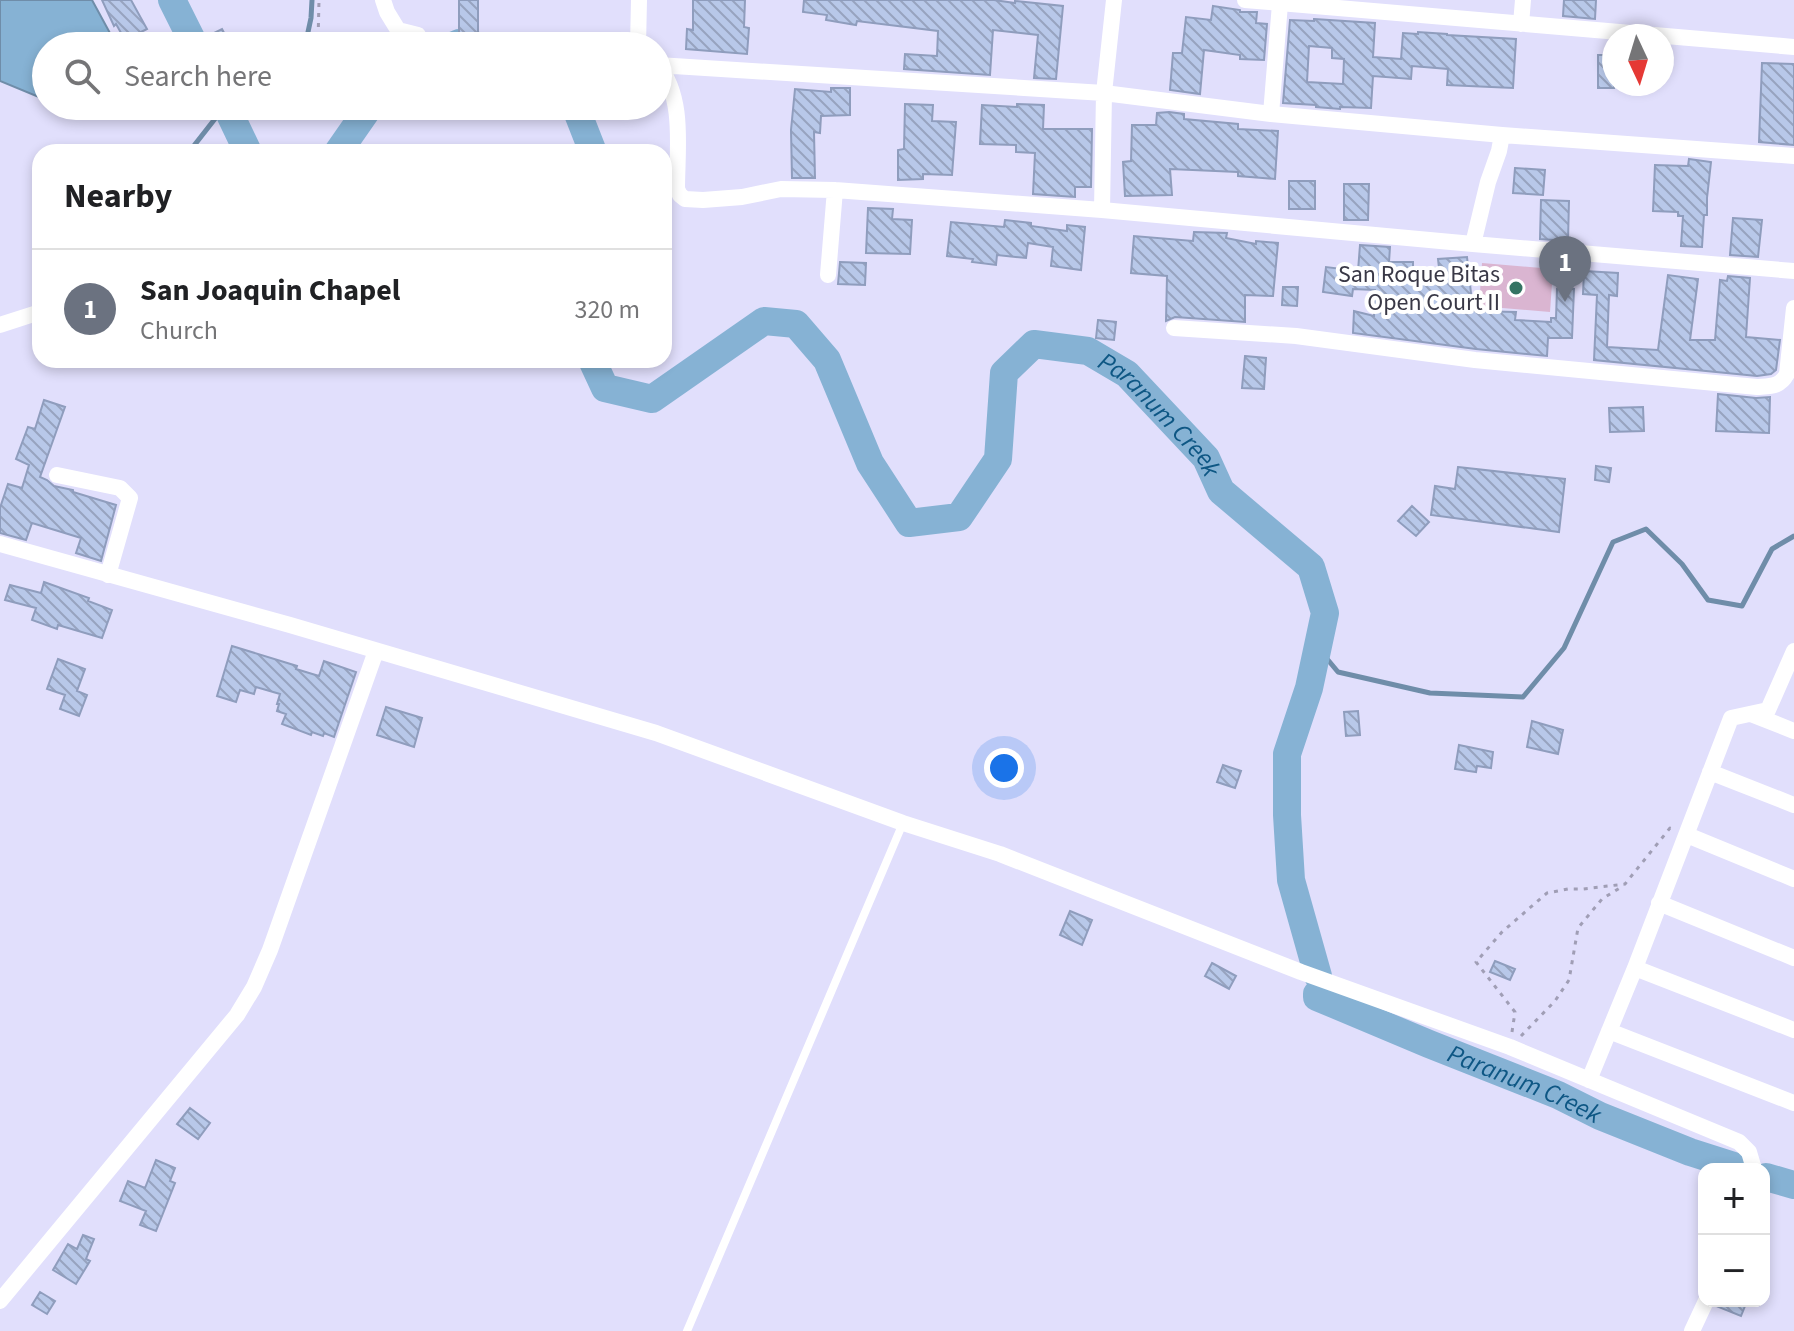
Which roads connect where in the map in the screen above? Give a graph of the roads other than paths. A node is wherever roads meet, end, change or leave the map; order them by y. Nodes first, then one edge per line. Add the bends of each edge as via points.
1 (383, 0) edge
2 (639, 0) edge
3 (1114, 0) edge
4 (1245, 0) edge
5 (1523, 0) edge
6 (1280, 4) junction
7 (1521, 24) junction
8 (406, 32) edge
9 (638, 32) edge
10 (1794, 47) edge
11 (672, 66) edge
12 (1104, 93) junction
13 (672, 96) edge
14 (1271, 114) junction
15 (1502, 135) junction
16 (1794, 156) edge
17 (835, 190) junction
18 (1102, 210) junction
19 (1473, 244) junction
20 (1794, 271) edge
21 (828, 275) dead end
22 (1794, 308) edge
23 (32, 315) edge
24 (0, 325) edge
25 (1174, 328) dead end
26 (57, 475) dead end
27 (0, 544) edge
28 (108, 575) junction
29 (376, 651) junction
30 (1793, 655) edge
31 (1750, 714) junction
32 (1794, 731) edge
33 (1710, 772) junction
34 (1794, 805) edge
35 (903, 823) junction
36 (1687, 835) junction
37 (1794, 879) edge
38 (1659, 903) junction
39 (1794, 958) edge
40 (1635, 968) junction
41 (1794, 1030) edge
42 (1609, 1031) junction
43 (1589, 1080) junction
44 (1794, 1103) edge
45 (1752, 1163) edge
46 (0, 1301) edge
47 (1703, 1307) edge
48 (687, 1331) edge
49 (1692, 1331) edge

1 - 8 street via 398,30
2 - 9 street
3 - 12 street
4 - 6 street
5 - 7 street
6 - 7 street
6 - 14 street
7 - 10 street
11 - 12 street
12 - 14 street
12 - 18 street
13 - 17 street via 678,129 677,189 685,199 781,189
14 - 15 street
15 - 16 street
15 - 19 street
17 - 18 street
17 - 21 street
18 - 19 street
19 - 20 street
22 - 25 street via 1787,374 1774,386
23 - 24 street
26 - 28 street via 120,488 130,498
27 - 28 street
28 - 29 street
29 - 35 street via 656,733
29 - 46 street via 254,987 237,1015
30 - 31 street via 1768,710
31 - 32 street
31 - 33 street via 1731,718
33 - 34 street
33 - 36 street
35 - 43 street via 1000,854
35 - 48 lane
36 - 37 street
36 - 38 street
38 - 39 street
38 - 40 street
40 - 41 street
40 - 42 street
42 - 43 street
42 - 44 street
43 - 45 street via 1739,1142
47 - 49 street

